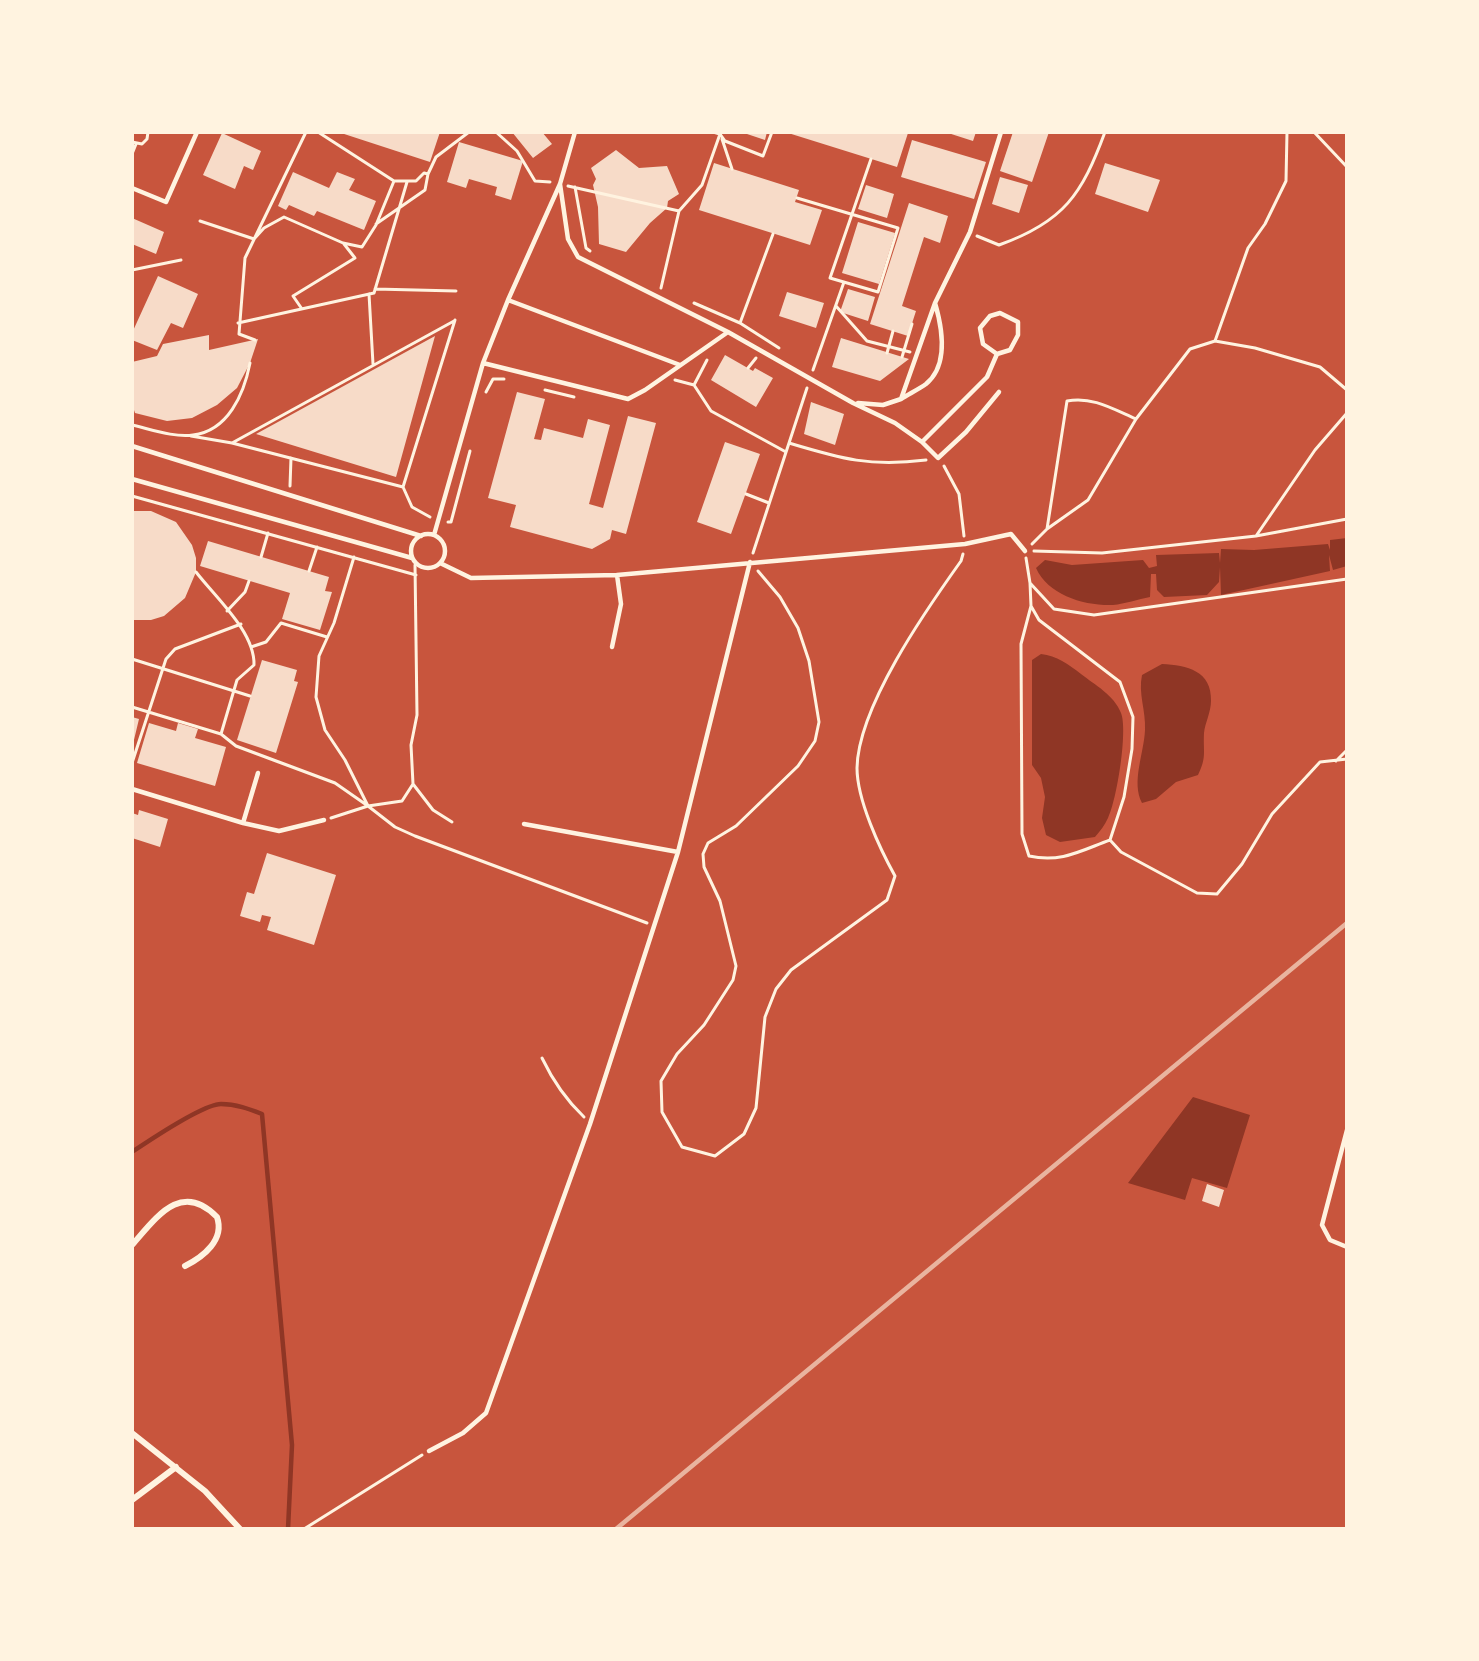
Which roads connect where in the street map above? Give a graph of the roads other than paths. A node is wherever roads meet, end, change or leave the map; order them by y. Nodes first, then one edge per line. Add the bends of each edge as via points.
1 (196, 132) edge
2 (575, 132) edge
3 (1002, 132) edge
4 (560, 184) junction
5 (132, 188) edge
6 (508, 300) junction
7 (935, 303) junction
8 (728, 332) junction
9 (997, 354) junction
10 (483, 363) junction
11 (680, 365) junction
12 (999, 392) dead end
13 (901, 399) junction
14 (853, 403) junction
15 (922, 442) junction
16 (132, 446) edge
17 (132, 479) edge
18 (434, 535) junction
19 (421, 536) junction
20 (1025, 551) road end
21 (414, 561) junction
22 (750, 562) junction
23 (440, 563) junction
24 (617, 575) junction
25 (612, 647) dead end
26 (258, 773) dead end
27 (132, 789) edge
28 (324, 820) road end
29 (243, 823) junction
30 (524, 824) dead end
31 (678, 852) junction
32 (1347, 1130) edge
33 (132, 1245) edge
34 (1347, 1247) edge
35 (185, 1266) dead end
36 (132, 1433) edge
37 (429, 1451) road end
38 (176, 1467) junction
39 (132, 1500) edge
40 (239, 1529) edge

1 - 5 lane via 166,202
2 - 4 lane
3 - 7 lane via 970,232
4 - 6 lane
4 - 8 lane via 568,239 578,257
6 - 10 lane
6 - 11 lane
7 - 13 lane
7 - 13 lane via 942,326 942,347 934,375
8 - 11 lane
8 - 14 lane
9 - 9 lane via 1010,350 1018,335 1018,322 1000,313 990,316 980,328 983,344
9 - 15 lane via 987,377
10 - 11 lane via 628,399
10 - 18 lane
12 - 15 lane via 938,458
13 - 14 lane via 883,405
14 - 15 lane via 895,423
16 - 19 lane
17 - 21 lane
18 - 19 lane
18 - 23 lane via 443,544 444,557
19 - 21 lane via 412,545
20 - 22 lane via 1011,534 965,544
21 - 23 lane via 428,568
22 - 24 lane
22 - 31 lane
23 - 24 lane via 471,578
24 - 25 lane via 621,604
26 - 29 lane
27 - 29 lane
28 - 29 lane via 279,831
30 - 31 lane
31 - 37 lane via 591,1124 486,1413 463,1433
32 - 34 lane via 1322,1225 1330,1240
33 - 35 street via 166,1207 197,1202 217,1217 219,1229 214,1244
36 - 38 street
38 - 39 street
38 - 40 street via 216,1502

